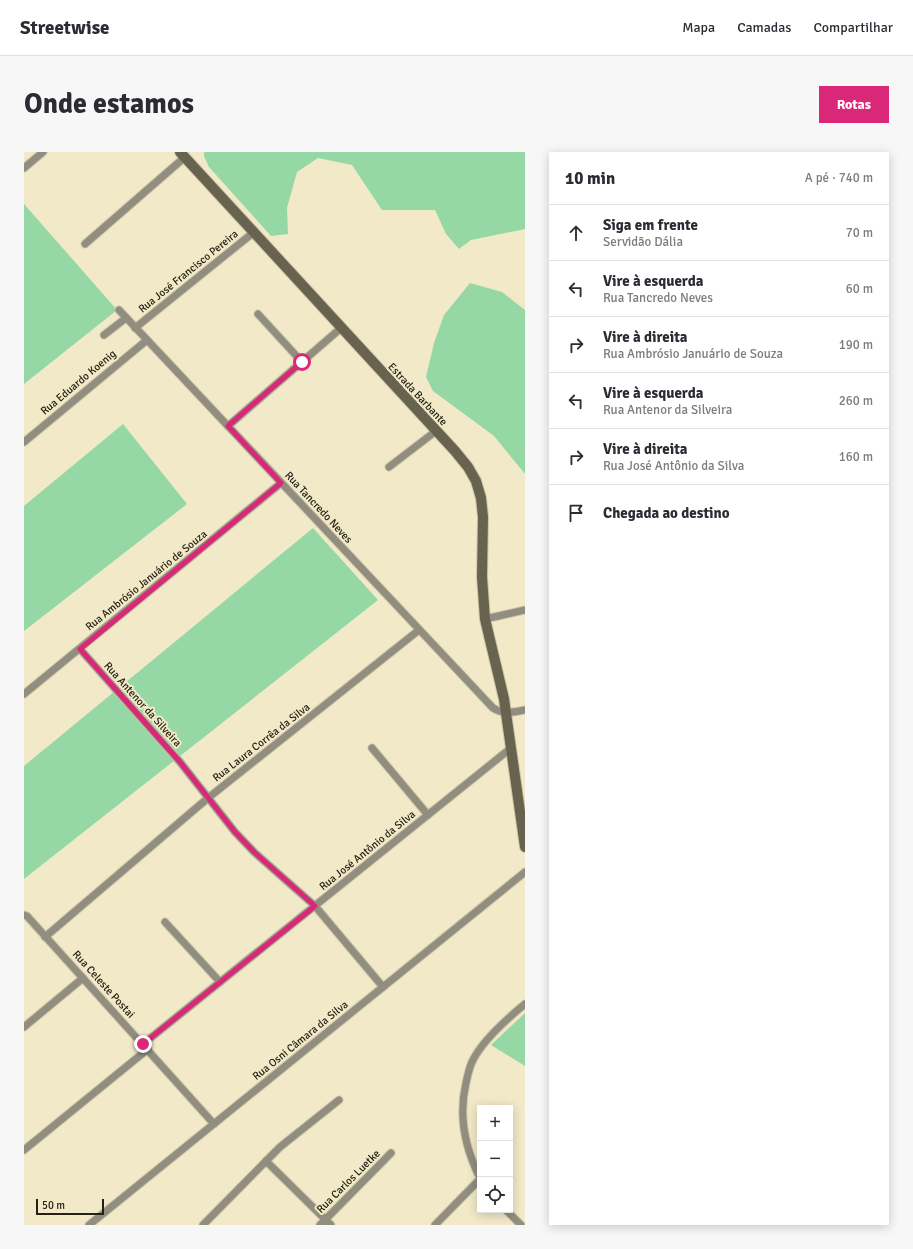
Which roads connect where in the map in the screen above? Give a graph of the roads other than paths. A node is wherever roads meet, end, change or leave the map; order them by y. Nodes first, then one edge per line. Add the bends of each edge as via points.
1 (43, 152) edge
2 (182, 155) edge
3 (24, 168) edge
4 (254, 232) junction
5 (85, 244) dead end
6 (119, 310) dead end
7 (258, 314) dead end
8 (126, 318) junction
9 (135, 328) junction
10 (341, 328) junction
11 (104, 335) dead end
12 (146, 340) junction
13 (302, 362) junction
14 (228, 426) junction
15 (436, 431) junction
16 (24, 442) edge
17 (389, 467) dead end
18 (281, 483) junction
19 (525, 610) edge
20 (486, 619) junction
21 (419, 630) junction
22 (80, 649) junction
23 (24, 694) edge
24 (525, 710) edge
25 (506, 714) junction
26 (372, 748) dead end
27 (511, 748) junction
28 (208, 798) junction
29 (428, 815) junction
30 (525, 847) edge
31 (525, 872) edge
32 (315, 906) junction
33 (24, 915) edge
34 (165, 922) dead end
35 (45, 937) junction
36 (83, 978) junction
37 (220, 982) junction
38 (383, 987) junction
39 (525, 1004) edge
40 (24, 1027) edge
41 (145, 1047) junction
42 (339, 1100) dead end
43 (214, 1124) junction
44 (24, 1150) edge
45 (391, 1153) dead end
46 (266, 1161) junction
47 (480, 1177) edge
48 (477, 1181) edge
49 (509, 1213) edge
50 (326, 1223) edge
51 (89, 1225) edge
52 (203, 1225) edge
53 (435, 1225) edge
54 (521, 1225) edge

1 - 3 street
2 - 4 main road, Estrada Barbante
2 - 5 street
4 - 9 street, Rua José Francisco Pereira
4 - 10 main road, Estrada Barbante
6 - 8 street, Rua Tancredo Neves
7 - 13 street
8 - 9 street, Rua Tancredo Neves
8 - 11 street
9 - 12 street, Rua Tancredo Neves
10 - 13 street
10 - 15 main road, Estrada Barbante
12 - 14 street, Rua Tancredo Neves
12 - 16 street, Rua Eduardo Koenig
13 - 14 street
14 - 18 street, Rua Tancredo Neves
15 - 17 street
15 - 20 main road, Estrada Barbante via 468,467 481,498 482,577
18 - 21 street, Rua Tancredo Neves
18 - 22 street, Rua Ambrósio Januário de Souza
19 - 20 street
20 - 25 main road, Estrada Barbante via 502,685
21 - 25 street, Rua Tancredo Neves via 493,708
21 - 28 street, Rua Laura Corrêa da Silva
22 - 23 street, Rua Ambrósio Januário de Souza
22 - 28 street, Rua Antenor da Silveira via 180,762
24 - 25 street
25 - 27 main road, Estrada Barbante
26 - 29 street
27 - 29 street, Rua José Antônio da Silva
27 - 30 main road, Estrada Barbante
28 - 32 street, Rua Antenor da Silveira via 235,832
28 - 35 street, Rua Laura Corrêa da Silva
29 - 32 street, Rua José Antônio da Silva
31 - 38 street, Rua Osni Câmara da Silva
32 - 37 street, Rua José Antônio da Silva
32 - 38 street, Rua Antenor da Silveira
33 - 35 street, Rua Celeste Postai
34 - 37 street
35 - 36 street, Rua Celeste Postai
36 - 40 street
36 - 41 street, Rua Celeste Postai
37 - 41 street, Rua José Antônio da Silva
38 - 43 street, Rua Osni Câmara da Silva
39 - 47 street via 483,1044 469,1070 463,1103 464,1130 469,1154
41 - 43 street, Rua Celeste Postai
41 - 44 street, Rua José Antônio da Silva
42 - 46 street via 292,1136
43 - 51 street, Rua Osni Câmara da Silva
45 - 50 street, Rua Carlos Luetke
46 - 50 street
46 - 52 street
48 - 53 street
49 - 54 street

